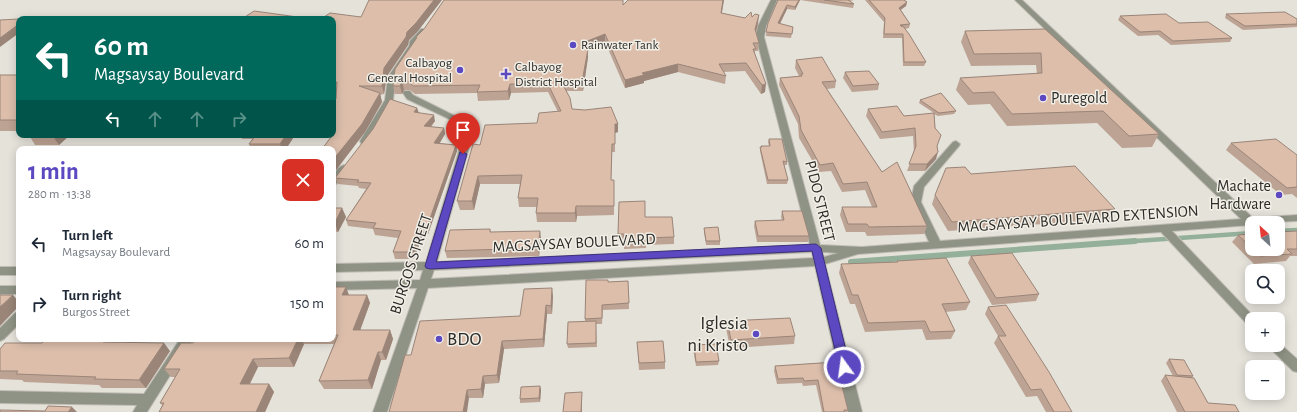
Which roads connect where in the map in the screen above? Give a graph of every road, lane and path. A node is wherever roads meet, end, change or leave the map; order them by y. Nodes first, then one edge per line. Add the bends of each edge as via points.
1 (774, 0) edge
2 (1018, 0) edge
3 (430, 23) edge
4 (407, 93) dead end
5 (956, 144) dead end
6 (360, 146) edge
7 (347, 164) edge
8 (336, 178) edge
9 (1245, 216) edge
10 (1297, 218) edge
11 (1285, 219) edge
12 (1245, 222) edge
13 (1163, 228) junction
14 (936, 245) junction
15 (816, 248) junction
16 (862, 251) junction
17 (668, 255) junction
18 (819, 262) junction
19 (430, 266) junction
20 (336, 268) edge
21 (0, 271) edge
22 (16, 271) edge
23 (670, 271) junction
24 (423, 284) junction
25 (336, 286) edge
26 (0, 290) edge
27 (16, 290) edge
28 (1245, 315) edge
29 (16, 319) edge
30 (0, 336) edge
31 (185, 342) edge
32 (1281, 352) edge
33 (1297, 367) edge
34 (0, 397) edge
35 (148, 400) junction
36 (140, 412) edge
37 (380, 412) edge
38 (855, 412) edge

1 - 15 street, PIDO STREET via 762,26 760,37
2 - 9 street
3 - 6 street via 413,43 392,77 389,100 370,134
4 - 19 street, BURGOS STREET via 410,97 471,126
5 - 14 street via 919,186 917,194 916,202
7 - 8 street
10 - 11 street, MAGSAYSAY BOULEVARD EXTENSION
12 - 13 street, MAGSAYSAY BOULEVARD EXTENSION
13 - 14 street, MAGSAYSAY BOULEVARD EXTENSION
13 - 28 street
14 - 16 street, MAGSAYSAY BOULEVARD EXTENSION
15 - 16 street, MAGSAYSAY BOULEVARD EXTENSION
15 - 17 street, MAGSAYSAY BOULEVARD
15 - 18 street, PIDO STREET
16 - 18 street, MAGSAYSAY BOULEVARD EXTENSION
17 - 19 street, MAGSAYSAY BOULEVARD
17 - 23 street
18 - 23 street, MAGSAYSAY BOULEVARD
18 - 38 street, PIDO STREET
19 - 20 street, MAGSAYSAY BOULEVARD
19 - 24 street, BURGOS STREET
21 - 22 street
23 - 24 street, MAGSAYSAY BOULEVARD
24 - 25 street, MAGSAYSAY BOULEVARD
24 - 37 street, BURGOS STREET
26 - 27 street
29 - 30 street
31 - 35 street
32 - 33 street
34 - 35 street
35 - 36 street

